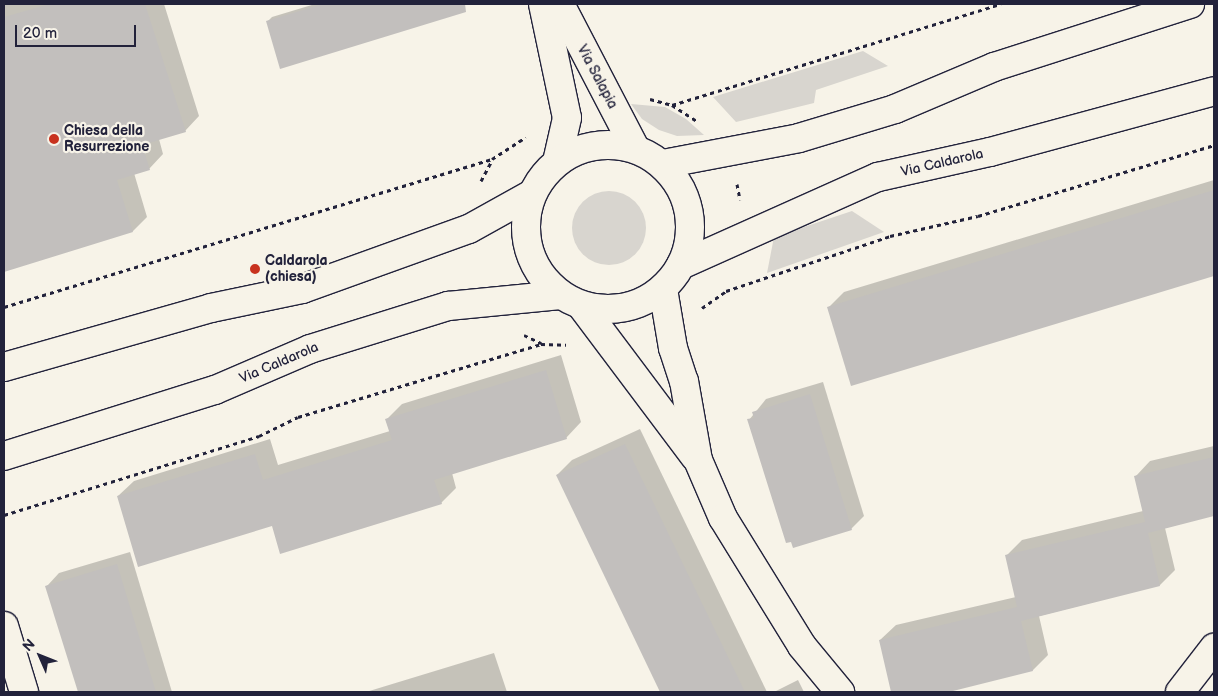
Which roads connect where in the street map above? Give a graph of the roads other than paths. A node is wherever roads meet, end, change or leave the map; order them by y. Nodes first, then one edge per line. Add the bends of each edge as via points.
1 (542, 4) edge
2 (560, 4) edge
3 (1190, 4) edge
4 (1214, 91) edge
5 (635, 148) junction
6 (556, 162) junction
7 (663, 164) junction
8 (532, 194) junction
9 (681, 265) junction
10 (663, 289) junction
11 (570, 300) junction
12 (4, 367) edge
13 (4, 456) edge
14 (698, 460) junction
15 (4, 626) edge
16 (1214, 648) edge
17 (24, 692) edge
18 (840, 692) edge
19 (1180, 692) edge

1 - 6 street, Via Salapia via 567,118
2 - 5 street, Via Salapia
3 - 7 street via 994,67 895,109 798,138
4 - 9 street, Via Caldarola via 990,152 878,177
5 - 6 street via 608,144 580,149
5 - 7 street
6 - 8 street
7 - 9 street via 680,186 689,212 688,248
8 - 11 street via 526,216 526,238 532,260 543,279
8 - 12 street via 470,229 302,289 212,308
9 - 10 street
10 - 11 street via 626,308 603,310
10 - 14 street via 672,348 684,381
11 - 13 street, Via Caldarola via 448,306 310,349 215,390
11 - 14 street
14 - 18 street via 723,518 802,646
15 - 17 street
16 - 19 street

